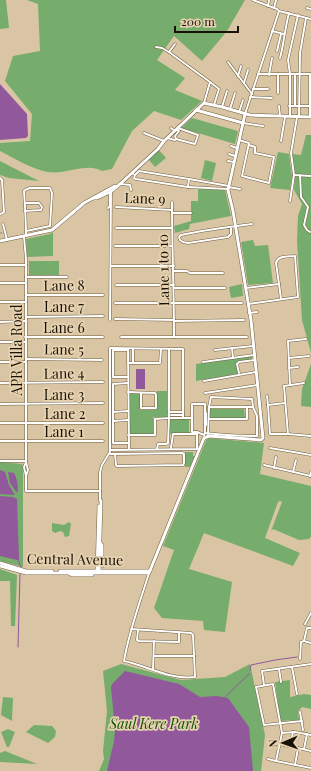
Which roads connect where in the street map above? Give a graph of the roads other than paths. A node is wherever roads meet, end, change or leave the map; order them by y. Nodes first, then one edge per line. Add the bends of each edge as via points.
1 (253, 0) edge
2 (269, 0) edge
3 (276, 0) edge
4 (260, 1) edge
5 (268, 6) junction
6 (274, 8) junction
7 (307, 8) dead end
8 (311, 9) edge
9 (279, 10) junction
10 (289, 13) junction
11 (298, 15) junction
12 (306, 18) junction
13 (311, 19) edge
14 (272, 31) junction
15 (281, 34) junction
16 (284, 34) junction
17 (175, 44) dead end
18 (156, 47) dead end
19 (277, 51) dead end
20 (168, 52) junction
21 (272, 58) dead end
22 (280, 58) dead end
23 (228, 62) dead end
24 (241, 66) dead end
25 (248, 70) dead end
26 (258, 74) junction
27 (263, 74) junction
28 (269, 74) junction
29 (278, 74) junction
30 (290, 74) junction
31 (295, 74) junction
32 (300, 74) junction
33 (310, 74) edge
34 (238, 76) junction
35 (262, 79) dead end
36 (210, 82) junction
37 (244, 83) junction
38 (253, 89) junction
39 (268, 89) dead end
40 (227, 91) dead end
41 (235, 93) dead end
42 (278, 93) dead end
43 (252, 94) junction
44 (250, 97) junction
45 (272, 98) dead end
46 (243, 100) dead end
47 (204, 103) junction
48 (214, 105) junction
49 (279, 106) dead end
50 (289, 106) junction
51 (295, 106) junction
52 (299, 106) junction
53 (311, 106) edge
54 (222, 107) junction
55 (230, 109) junction
56 (196, 110) junction
57 (239, 112) junction
58 (245, 114) junction
59 (280, 116) junction
60 (285, 116) junction
61 (290, 116) junction
62 (298, 116) junction
63 (311, 117) edge
64 (243, 123) junction
65 (263, 126) dead end
66 (171, 128) dead end
67 (176, 129) junction
68 (144, 133) dead end
69 (167, 136) junction
70 (175, 140) dead end
71 (239, 140) junction
72 (164, 141) junction
73 (280, 141) dead end
74 (249, 145) junction
75 (231, 146) dead end
76 (237, 148) junction
77 (229, 154) dead end
78 (235, 156) junction
79 (228, 161) dead end
80 (234, 162) junction
81 (133, 172) junction
82 (294, 175) junction
83 (300, 175) junction
84 (311, 176) edge
85 (0, 178) edge
86 (189, 179) junction
87 (120, 184) junction
88 (188, 186) junction
89 (228, 187) junction
90 (240, 189) dead end
91 (112, 190) junction
92 (131, 190) dead end
93 (290, 201) dead end
94 (172, 202) dead end
95 (25, 203) junction
96 (116, 207) dead end
97 (108, 208) dead end
98 (172, 210) junction
99 (25, 211) junction
100 (172, 213) junction
101 (191, 213) dead end
102 (0, 214) edge
103 (3, 224) dead end
104 (252, 224) dead end
105 (235, 226) junction
106 (45, 227) junction
107 (230, 227) junction
108 (116, 228) dead end
109 (172, 228) junction
110 (26, 231) junction
111 (45, 232) junction
112 (310, 232) edge
113 (25, 237) junction
114 (7, 240) junction
115 (0, 241) edge
116 (115, 246) dead end
117 (172, 246) junction
118 (0, 265) edge
119 (26, 265) junction
120 (111, 266) junction
121 (174, 266) junction
122 (174, 271) junction
123 (223, 273) dead end
124 (26, 277) junction
125 (67, 277) dead end
126 (0, 283) edge
127 (26, 283) junction
128 (279, 284) junction
129 (116, 285) dead end
130 (174, 287) junction
131 (225, 288) dead end
132 (246, 288) junction
133 (26, 295) junction
134 (103, 295) dead end
135 (281, 299) junction
136 (0, 302) edge
137 (26, 302) junction
138 (115, 303) dead end
139 (174, 303) junction
140 (242, 303) dead end
141 (248, 304) junction
142 (257, 312) dead end
143 (250, 313) junction
144 (26, 316) junction
145 (102, 316) dead end
146 (115, 319) dead end
147 (110, 320) dead end
148 (174, 320) junction
149 (244, 320) dead end
150 (26, 321) junction
151 (0, 322) edge
152 (121, 336) dead end
153 (25, 337) junction
154 (102, 337) dead end
155 (174, 337) junction
156 (247, 337) dead end
157 (306, 339) dead end
158 (0, 342) edge
159 (25, 342) junction
160 (253, 346) junction
161 (232, 348) junction
162 (128, 349) junction
163 (133, 349) junction
164 (161, 349) junction
165 (169, 349) junction
166 (215, 350) dead end
167 (254, 355) junction
168 (309, 356) dead end
169 (233, 358) junction
170 (288, 358) junction
171 (26, 360) junction
172 (102, 360) dead end
173 (255, 360) junction
174 (0, 362) edge
175 (203, 362) dead end
176 (128, 363) junction
177 (133, 363) junction
178 (298, 367) dead end
179 (289, 368) junction
180 (256, 372) junction
181 (239, 373) dead end
182 (128, 377) junction
183 (204, 381) dead end
184 (103, 382) dead end
185 (0, 383) edge
186 (26, 383) junction
187 (128, 383) junction
188 (304, 383) dead end
189 (290, 384) junction
190 (257, 385) junction
191 (128, 392) junction
192 (141, 393) junction
193 (205, 394) dead end
194 (267, 396) dead end
195 (103, 403) dead end
196 (285, 403) junction
197 (0, 404) edge
198 (25, 404) junction
199 (268, 404) junction
200 (209, 407) junction
201 (253, 407) junction
202 (247, 408) junction
203 (128, 411) junction
204 (113, 412) junction
205 (206, 413) dead end
206 (170, 414) junction
207 (183, 414) junction
208 (169, 418) junction
209 (183, 418) junction
210 (192, 418) junction
211 (209, 419) junction
212 (128, 420) junction
213 (113, 421) junction
214 (0, 423) edge
215 (26, 423) junction
216 (103, 423) dead end
217 (205, 425) junction
218 (197, 433) junction
219 (206, 434) junction
220 (288, 434) junction
221 (128, 435) junction
222 (311, 436) edge
223 (204, 439) junction
224 (0, 441) edge
225 (103, 441) dead end
226 (26, 442) junction
227 (128, 442) junction
228 (270, 448) dead end
229 (129, 449) junction
230 (157, 449) junction
231 (171, 449) junction
232 (110, 450) junction
233 (110, 454) junction
234 (115, 454) junction
235 (311, 456) edge
236 (276, 457) dead end
237 (296, 460) dead end
238 (0, 461) edge
239 (26, 462) junction
240 (264, 466) dead end
241 (274, 468) junction
242 (293, 472) junction
243 (311, 472) edge
244 (310, 476) edge
245 (100, 491) junction
246 (100, 500) joint
247 (98, 540) junction
248 (0, 565) edge
249 (102, 566) dead end
250 (98, 572) junction
251 (150, 572) junction
252 (69, 573) junction
253 (92, 575) dead end
254 (311, 613) edge
255 (305, 624) dead end
256 (311, 628) edge
257 (131, 629) junction
258 (138, 630) junction
259 (179, 632) junction
260 (154, 641) junction
261 (304, 641) junction
262 (311, 643) edge
263 (154, 656) junction
264 (194, 656) junction
265 (300, 659) dead end
266 (311, 664) edge
267 (292, 667) junction
268 (153, 669) junction
269 (278, 669) junction
270 (281, 682) dead end
271 (264, 685) junction
272 (297, 694) dead end
273 (300, 712) dead end
274 (302, 721) junction
275 (279, 724) junction
276 (303, 730) dead end
277 (293, 732) junction
278 (282, 733) junction
279 (307, 734) junction
280 (311, 735) edge
281 (279, 744) junction
282 (290, 747) junction
283 (298, 748) junction
284 (304, 749) junction
285 (311, 751) edge
286 (268, 759) dead end
287 (276, 761) junction
288 (295, 765) junction
289 (310, 767) edge

1 - 4 street
2 - 5 street
3 - 6 street
4 - 5 street
5 - 6 street
6 - 9 street
7 - 8 street
9 - 10 street
9 - 14 street
10 - 11 street
10 - 16 street
11 - 12 street
11 - 30 street via 288,60
12 - 13 street
12 - 32 street via 300,53
14 - 15 street
14 - 26 street
15 - 16 street
15 - 19 street
16 - 22 street
17 - 20 street
18 - 20 street
20 - 36 street
21 - 28 street
23 - 34 street
24 - 34 street
25 - 37 street
26 - 27 street
26 - 38 street
27 - 28 street
27 - 35 street
28 - 29 street
29 - 30 street
29 - 42 street
30 - 31 street
30 - 50 street
31 - 32 street
31 - 51 street
32 - 33 street
32 - 52 street
33 - 53 street
34 - 37 street
36 - 47 street
36 - 48 street via 219,89
37 - 43 street
38 - 39 street
38 - 43 street
40 - 54 street
41 - 55 street
43 - 44 street
44 - 45 street
44 - 58 street
46 - 57 street
47 - 48 street
47 - 56 street
48 - 54 street
49 - 59 street
50 - 51 street
50 - 61 street
51 - 52 street
52 - 53 street
52 - 62 street
53 - 63 street
54 - 55 street
55 - 57 street
56 - 64 street
56 - 67 street
57 - 58 street
58 - 59 street
58 - 64 street
59 - 60 street
60 - 61 street
60 - 73 street
61 - 62 street
62 - 63 street
62 - 82 street via 291,153
64 - 65 street
64 - 71 street
66 - 67 street
67 - 67 street via 198,135 195,144 176,139 179,131
67 - 69 street
68 - 72 street
69 - 70 street
69 - 72 street
71 - 74 street via 248,142
71 - 76 street
72 - 81 street
74 - 74 street via 242,176 268,183 274,157 255,153 255,147
75 - 76 street
76 - 78 street
77 - 78 street
78 - 80 street
79 - 80 street
80 - 89 street
81 - 86 street
81 - 87 street
81 - 88 street via 136,180
81 - 91 street
82 - 83 street
82 - 93 street
83 - 84 street
83 - 112 street via 301,197 308,207 304,224
85 - 102 street via 4,199 4,212
86 - 88 street
86 - 89 street
87 - 91 street
87 - 92 street via 130,186
88 - 89 street
89 - 90 street
89 - 105 street
91 - 97 street
91 - 111 street via 84,203 52,230
91 - 120 street
94 - 98 street, Lane 1 to 10
95 - 99 street, APR Villa Road
95 - 99 street via 39,203 42,208 39,211
95 - 106 street via 24,191 27,188 52,190 51,224
96 - 98 street, Lane 9
98 - 100 street, Lane 1 to 10
99 - 110 street, APR Villa Road
100 - 101 street
100 - 109 street, Lane 1 to 10
103 - 114 street
104 - 105 street
105 - 107 street
105 - 132 street
106 - 110 street
106 - 111 street
107 - 107 street via 181,235 179,236 180,240 188,243 228,237 231,234
108 - 109 street
109 - 117 street, Lane 1 to 10
110 - 113 street, APR Villa Road
111 - 113 street
113 - 114 street
113 - 119 street, APR Villa Road
114 - 115 street
116 - 117 street
117 - 121 street, Lane 1 to 10
118 - 119 street
119 - 124 street, APR Villa Road
120 - 121 street
120 - 147 street
121 - 122 street, Lane 1 to 10
122 - 123 street
122 - 130 street, Lane 1 to 10
124 - 125 street
124 - 127 street, APR Villa Road
126 - 127 street
127 - 133 street, APR Villa Road
128 - 132 street
128 - 135 street
128 - 135 street via 276,260 280,257 295,256 298,297
129 - 130 street
130 - 131 street
130 - 139 street, Lane 1 to 10
132 - 141 street
133 - 134 street, Lane 8
133 - 137 street, APR Villa Road
135 - 141 street
136 - 137 street
137 - 144 street, APR Villa Road
138 - 139 street
139 - 140 street
139 - 148 street, Lane 1 to 10
141 - 143 street
142 - 143 street
143 - 160 street
144 - 145 street, Lane 7
144 - 150 street, APR Villa Road
146 - 148 street
148 - 149 street
148 - 155 street, Lane 1 to 10
150 - 151 street
150 - 153 street, APR Villa Road
152 - 155 street
153 - 154 street, Lane 6
153 - 159 street, APR Villa Road
155 - 156 street
157 - 170 street via 288,341
158 - 159 street
159 - 171 street, APR Villa Road
160 - 161 street
160 - 167 street
161 - 166 street
161 - 169 street
162 - 163 street
162 - 176 street
162 - 182 street via 113,350 113,377
162 - 232 street via 110,348
163 - 164 street
163 - 177 street
164 - 165 street
164 - 177 street via 160,363
165 - 206 street
165 - 207 street via 183,350
167 - 169 street
167 - 173 street
168 - 170 street
169 - 175 street
170 - 179 street
171 - 172 street, Lane 5
171 - 174 street
171 - 186 street, APR Villa Road
173 - 180 street
173 - 181 street via 239,362
176 - 177 street
176 - 182 street
178 - 179 street
179 - 189 street
180 - 183 street
180 - 190 street
182 - 187 street
184 - 186 street, Lane 4
185 - 186 street
186 - 198 street, APR Villa Road
187 - 191 street
187 - 204 street via 113,384
188 - 189 street
189 - 196 street via 284,386
190 - 193 street
190 - 223 street via 263,438 261,440 207,436
191 - 192 street
191 - 203 street
192 - 192 street via 156,393 156,408 141,408
194 - 199 street
195 - 198 street, Lane 3
196 - 199 street
196 - 220 street
197 - 198 street
198 - 215 street, APR Villa Road
199 - 220 street via 270,433
200 - 201 street via 211,397 252,398
200 - 202 street
200 - 211 street
201 - 202 street
201 - 219 street via 257,416 257,436
202 - 211 street via 247,419
203 - 204 street
203 - 212 street
204 - 213 street
205 - 217 street
206 - 207 street
206 - 208 street
207 - 209 street
208 - 209 street
208 - 221 street via 155,419 155,435
208 - 230 street via 168,443 158,444
209 - 210 street
210 - 217 street via 192,404 205,404
210 - 218 street via 192,432
211 - 219 street
212 - 213 street
212 - 221 street
213 - 227 street via 113,443
214 - 215 street
215 - 216 street, Lane 2
215 - 226 street, APR Villa Road
217 - 219 street
218 - 219 street
218 - 231 street via 173,434
218 - 231 street via 197,449
219 - 223 street via 202,438
220 - 222 street
221 - 227 street
223 - 251 street
224 - 226 street
225 - 226 street, Lane 1
226 - 239 street, APR Villa Road
227 - 229 street
228 - 235 street
229 - 230 street
229 - 232 street
230 - 231 street
232 - 233 street
233 - 234 street
233 - 245 street via 100,468
234 - 234 street via 182,453 184,463 117,466
236 - 241 street
237 - 242 street
238 - 239 street
239 - 245 street, APR Villa Road via 26,491
240 - 241 street
241 - 242 street
242 - 244 street
243 - 244 street
245 - 246 street
246 - 247 street
247 - 249 street via 102,545
247 - 250 street
248 - 250 street, Central Avenue via 26,571
248 - 252 street, Central Avenue via 26,573
250 - 251 street, Central Avenue
250 - 252 street, Central Avenue
251 - 257 street
252 - 253 street
254 - 255 street
256 - 261 street via 308,627
257 - 258 street
257 - 268 street via 124,661
258 - 259 street
258 - 260 street via 137,640
259 - 260 street via 179,642
259 - 264 street via 192,634
260 - 263 street
261 - 262 street
261 - 265 street via 301,642
263 - 264 street
263 - 268 street
264 - 268 street via 195,677 175,677
266 - 267 street
267 - 269 street
267 - 272 street
269 - 270 street
269 - 271 street via 262,671
271 - 275 street via 273,684
271 - 275 street via 256,687 264,725
273 - 274 street
274 - 275 street
274 - 276 street
275 - 278 street
277 - 278 street
277 - 279 street
277 - 282 street
278 - 281 street
279 - 280 street
279 - 284 street
281 - 282 street
281 - 287 street
282 - 283 street
283 - 284 street
283 - 288 street
284 - 285 street
286 - 287 street
287 - 288 street
288 - 289 street

